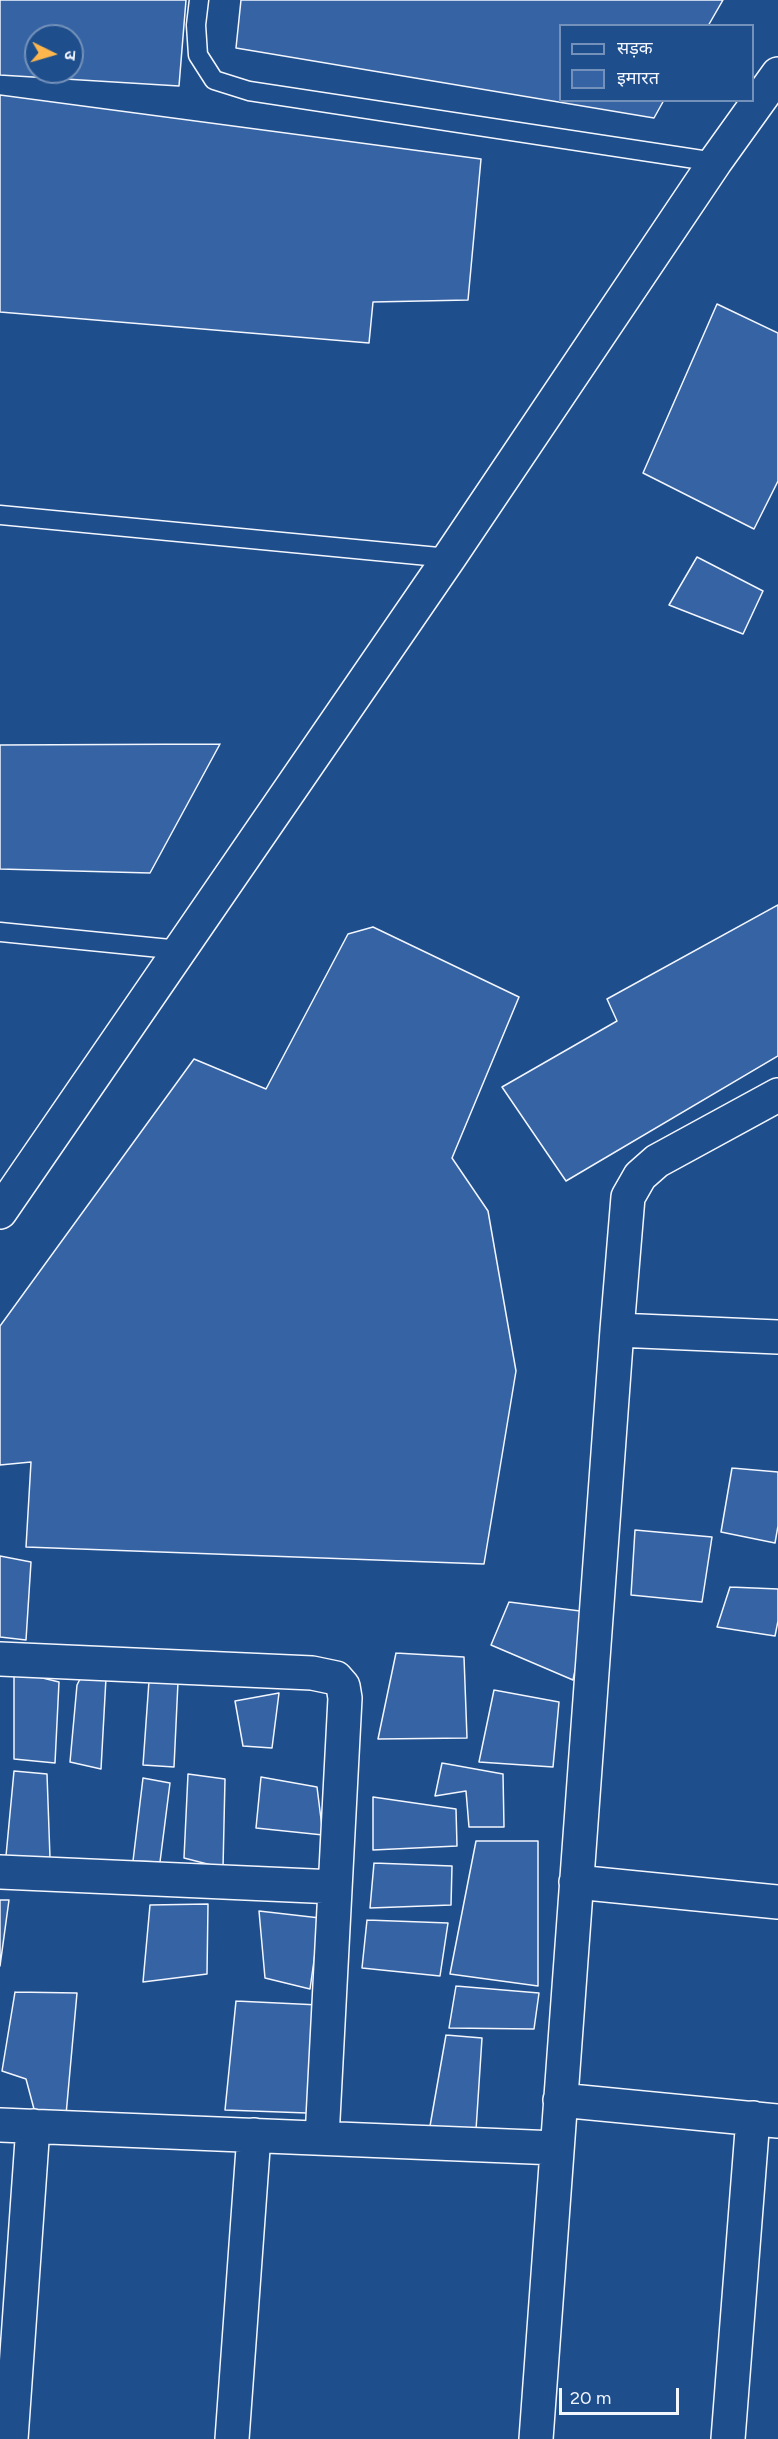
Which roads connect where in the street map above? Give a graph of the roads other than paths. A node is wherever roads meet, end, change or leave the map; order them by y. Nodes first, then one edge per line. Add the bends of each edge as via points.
1 (199, 0) edge
2 (778, 74) edge
3 (715, 162) junction
4 (0, 515) edge
5 (449, 558) junction
6 (0, 932) edge
7 (180, 950) junction
8 (778, 1095) edge
9 (0, 1212) edge
10 (616, 1330) junction
11 (778, 1337) edge
12 (0, 1659) edge
13 (0, 1872) edge
14 (576, 1882) junction
15 (335, 1887) junction
16 (778, 1902) edge
17 (560, 2100) junction
18 (766, 2119) edge
19 (0, 2125) edge
20 (33, 2126) junction
21 (254, 2135) junction
22 (322, 2138) junction
23 (556, 2148) junction
24 (11, 2439) edge
25 (232, 2439) edge
26 (536, 2439) edge
27 (728, 2439) edge

1 - 3 lane via 198,55 214,80 241,88
2 - 3 street
3 - 5 street
4 - 5 lane
5 - 7 street
6 - 7 lane
7 - 9 street
8 - 10 street via 657,1161 640,1176 628,1197
10 - 11 street
10 - 14 street
12 - 15 street via 312,1673 336,1678 343,1686 345,1698
13 - 15 street
14 - 16 street
14 - 17 street
15 - 22 street
17 - 18 street
17 - 23 street
18 - 27 street
19 - 20 street
20 - 21 street
20 - 24 street
21 - 22 street
21 - 25 street
22 - 23 street
23 - 26 street

